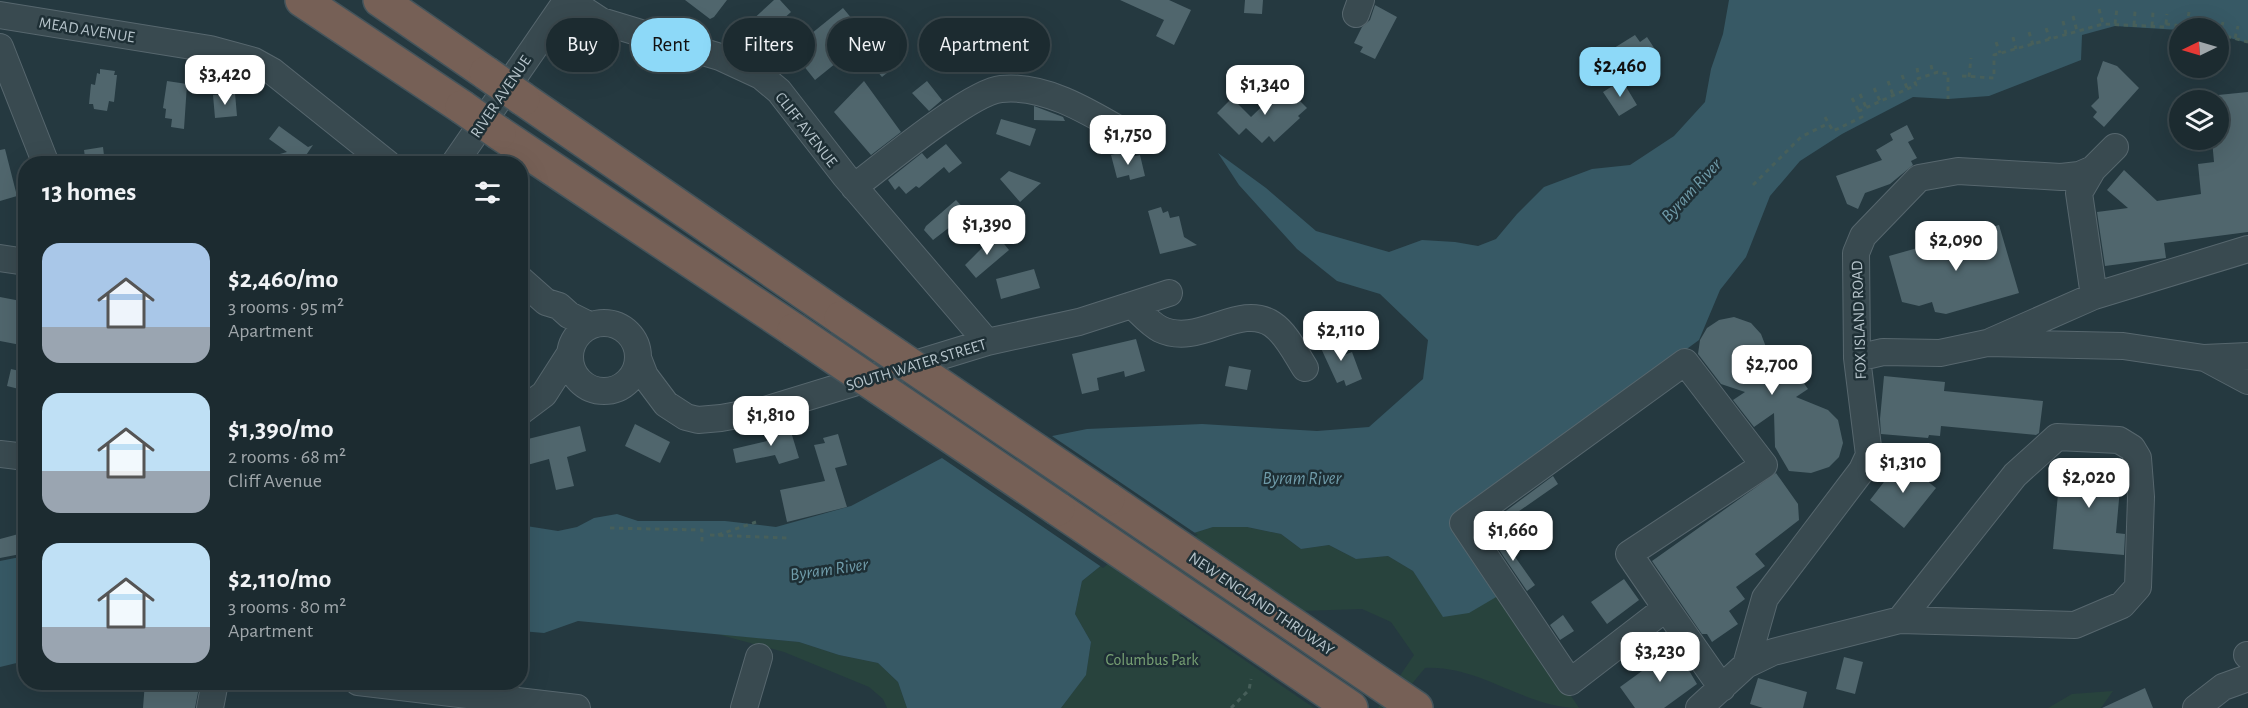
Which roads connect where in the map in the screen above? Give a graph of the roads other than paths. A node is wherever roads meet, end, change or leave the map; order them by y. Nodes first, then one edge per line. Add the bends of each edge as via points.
1 (302, 0) edge
2 (380, 0) edge
3 (568, 0) edge
4 (0, 15) edge
5 (0, 47) edge
6 (1132, 137) dead end
7 (2115, 147) dead end
8 (43, 156) edge
9 (378, 156) edge
10 (460, 156) edge
11 (2093, 170) junction
12 (854, 187) junction
13 (2248, 249) edge
14 (0, 258) edge
15 (18, 261) edge
16 (528, 286) edge
17 (1168, 293) dead end
18 (2094, 296) junction
19 (546, 302) junction
20 (1132, 304) junction
21 (589, 325) junction
22 (987, 342) junction
23 (1987, 343) junction
24 (570, 350) junction
25 (2248, 356) edge
26 (638, 358) junction
27 (1857, 358) junction
28 (2205, 358) junction
29 (1305, 368) dead end
30 (2248, 381) edge
31 (600, 390) junction
32 (544, 394) junction
33 (666, 404) junction
34 (528, 406) edge
35 (0, 454) edge
36 (18, 456) edge
37 (1666, 608) junction
38 (1900, 620) junction
39 (759, 657) dead end
40 (2248, 663) edge
41 (1746, 665) junction
42 (213, 690) edge
43 (425, 690) edge
44 (1717, 699) edge
45 (210, 708) edge
46 (577, 708) edge
47 (744, 708) edge
48 (1351, 708) edge
49 (1416, 708) edge
50 (2196, 708) edge

1 - 48 highway, bridge
2 - 49 highway, NEW ENGLAND THRUWAY, bridge
3 - 10 street, RIVER AVENUE
3 - 12 street, CLIFF AVENUE via 601,21 720,57 761,76 778,91
4 - 9 street, MEAD AVENUE via 210,49 254,61 272,71
5 - 8 street
6 - 12 street via 1053,95 1002,89 966,105
7 - 11 street
11 - 18 street via 2079,193
11 - 27 street, FOX ISLAND ROAD via 2061,177 1958,171 1919,178 1863,236 1856,253
12 - 22 street, CLIFF AVENUE
13 - 18 street
14 - 15 street
16 - 19 street
17 - 20 street, SOUTH WATER STREET
18 - 23 street
19 - 21 street
19 - 24 street
20 - 22 street, SOUTH WATER STREET via 1063,326
20 - 29 street via 1158,329 1181,336 1238,320 1266,321 1282,334
21 - 24 street via 575,337
21 - 26 street via 618,325 633,339
22 - 33 street, SOUTH WATER STREET via 742,416 698,420
23 - 27 street via 1940,353 1883,352
23 - 28 street via 2123,346
24 - 31 street via 575,376
24 - 32 street
25 - 28 street
26 - 31 street via 628,381 618,388
26 - 33 street, SOUTH WATER STREET via 645,376
27 - 41 street, FOX ISLAND ROAD via 1869,455 1862,470 1765,598
28 - 30 street
31 - 32 street, SOUTH WATER STREET
31 - 33 street, SOUTH WATER STREET
32 - 34 street
35 - 36 street
37 - 37 street via 1570,682 1463,523 1685,362 1764,465 1629,554
37 - 44 street
38 - 38 street via 2015,475 2057,437 2119,440 2132,448 2138,458 2141,497 2138,587 2122,605 2075,625
38 - 41 street via 1773,652
39 - 47 street
40 - 50 street
41 - 44 street
42 - 45 street
43 - 46 street

